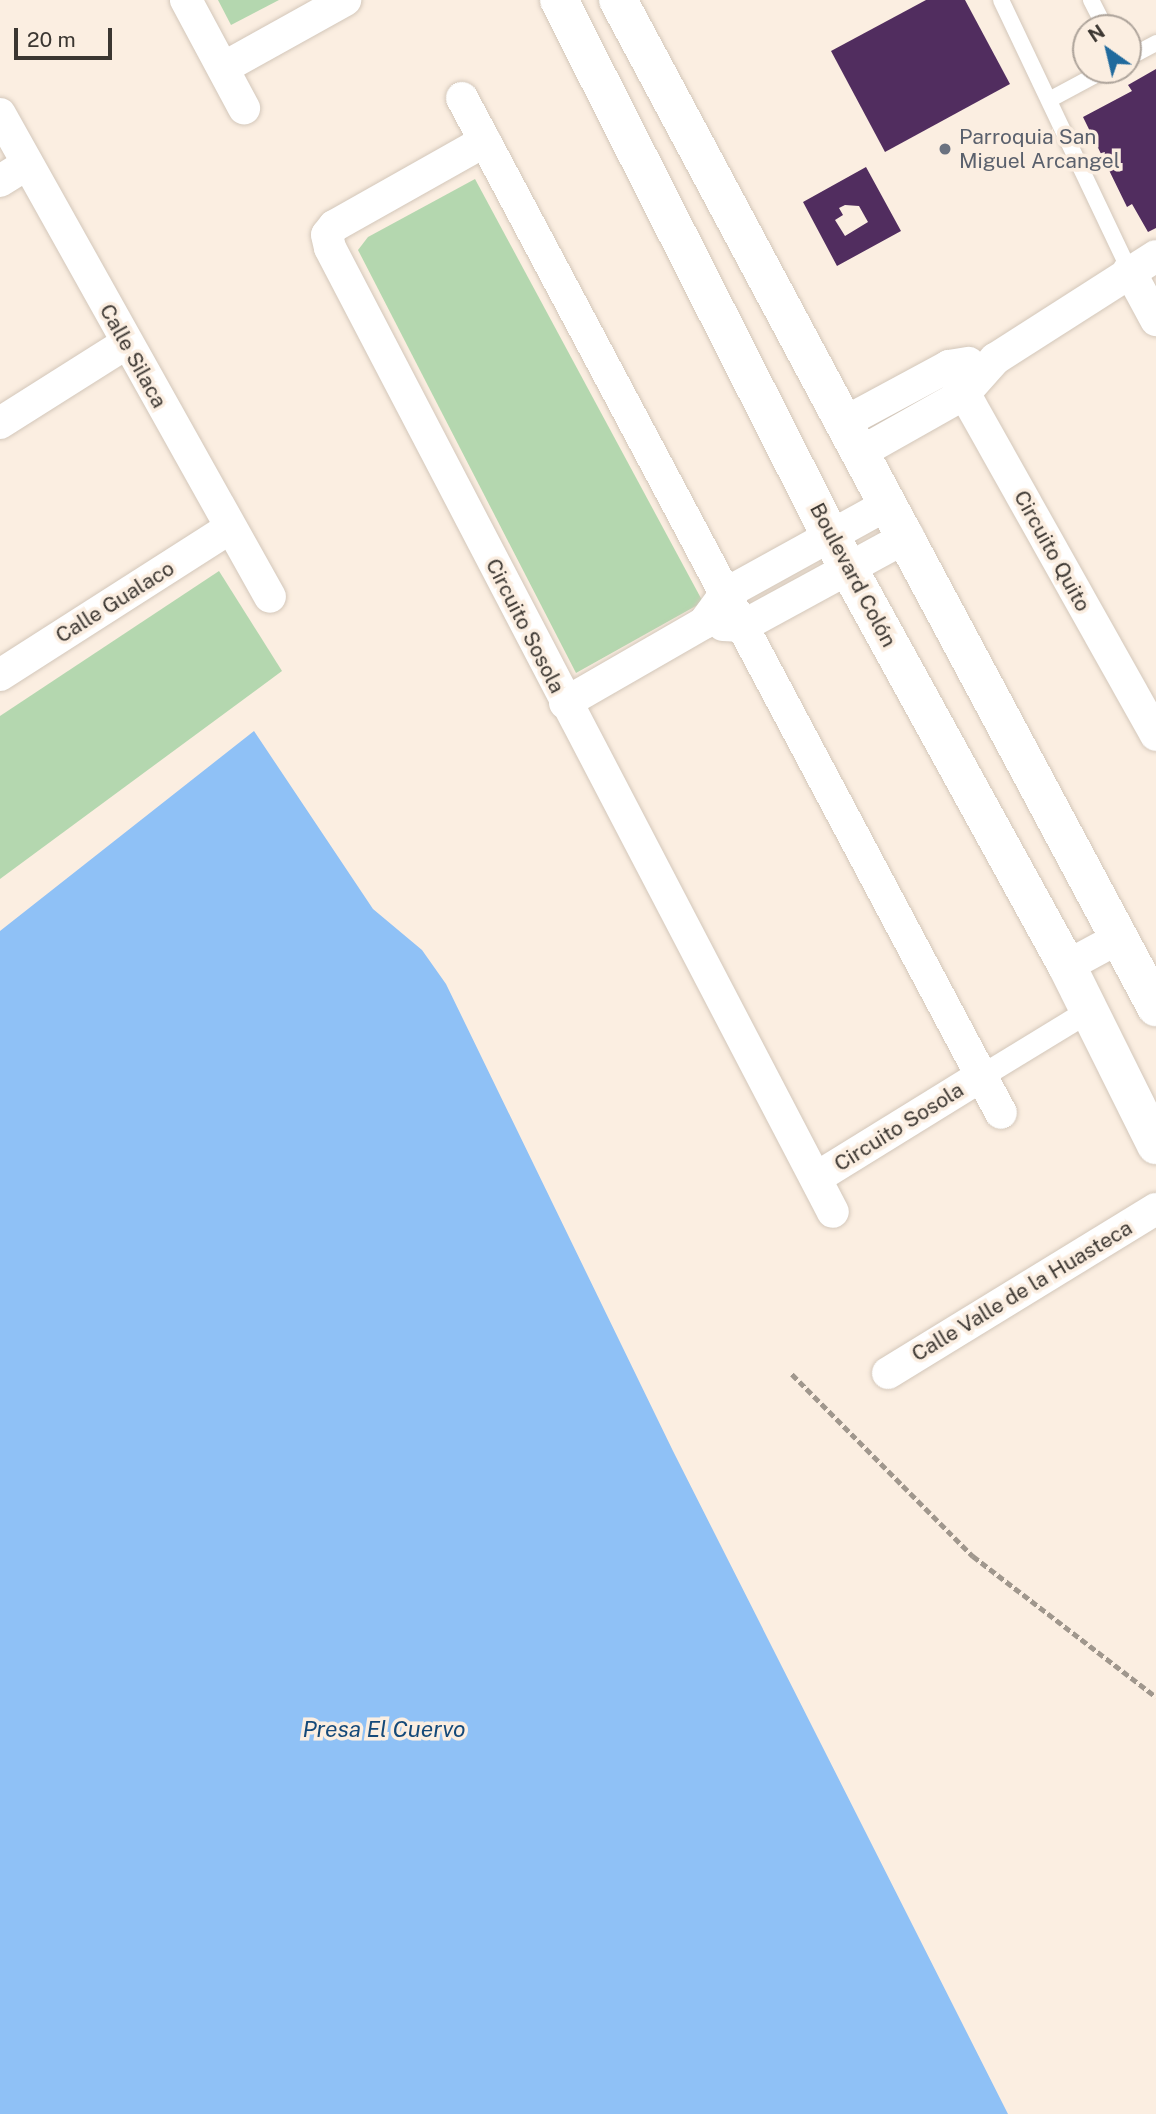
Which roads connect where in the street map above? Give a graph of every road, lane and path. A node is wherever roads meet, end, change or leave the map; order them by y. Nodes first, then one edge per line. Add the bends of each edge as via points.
1 (186, 0) edge
2 (345, 0) edge
3 (559, 0) edge
4 (618, 0) edge
5 (1001, 0) edge
6 (223, 68) junction
7 (1079, 84) edge
8 (462, 98) dead end
9 (1049, 100) junction
10 (244, 108) dead end
11 (0, 114) edge
12 (485, 141) junction
13 (27, 164) junction
14 (0, 181) edge
15 (1142, 263) edge
16 (1156, 320) edge
17 (125, 344) junction
18 (995, 359) junction
19 (948, 366) junction
20 (964, 394) junction
21 (0, 423) edge
22 (854, 436) junction
23 (899, 520) junction
24 (230, 528) junction
25 (838, 551) junction
26 (725, 594) junction
27 (270, 597) dead end
28 (704, 623) junction
29 (743, 626) junction
30 (0, 675) edge
31 (565, 703) junction
32 (1156, 735) edge
33 (1117, 939) junction
34 (1067, 966) junction
35 (1150, 983) edge
36 (1089, 1010) junction
37 (981, 1076) junction
38 (1001, 1113) dead end
39 (1156, 1144) edge
40 (816, 1178) junction
41 (1156, 1209) edge
42 (833, 1212) dead end
43 (888, 1373) dead end
44 (792, 1374) dead end
45 (1156, 1697) edge

1 - 6 street
2 - 6 street
3 - 25 main road, Boulevard Colón
4 - 22 main road
5 - 9 lane
6 - 10 street
7 - 9 lane
8 - 12 street, Circuito Sosola
9 - 15 lane
11 - 13 street, Calle Silaca
12 - 26 street, Circuito Sosola
12 - 31 street, Circuito Sosola via 334,226 327,235
13 - 14 street
13 - 17 street, Calle Silaca
15 - 16 street
15 - 18 street
17 - 21 street
17 - 24 street, Calle Silaca
18 - 19 street
18 - 20 street
19 - 20 street, Circuito Quito
19 - 22 street
20 - 22 street
20 - 32 street, Circuito Quito
22 - 23 main road
23 - 25 street
23 - 33 main road
24 - 27 street, Calle Silaca
24 - 30 street, Calle Gualaco
25 - 26 street
25 - 29 street
25 - 34 main road, Boulevard Colón
26 - 28 street
26 - 29 street, Circuito Sosola
28 - 29 street
28 - 31 street
29 - 37 street, Circuito Sosola
31 - 40 street, Circuito Sosola
33 - 34 street
33 - 35 main road
34 - 36 main road, Boulevard Colón
36 - 37 street
36 - 39 main road, Boulevard Colón
37 - 38 street, Circuito Sosola
37 - 40 street, Circuito Sosola
40 - 42 street, Circuito Sosola
41 - 43 street, Calle Valle de la Huasteca
44 - 45 path via 973,1556

